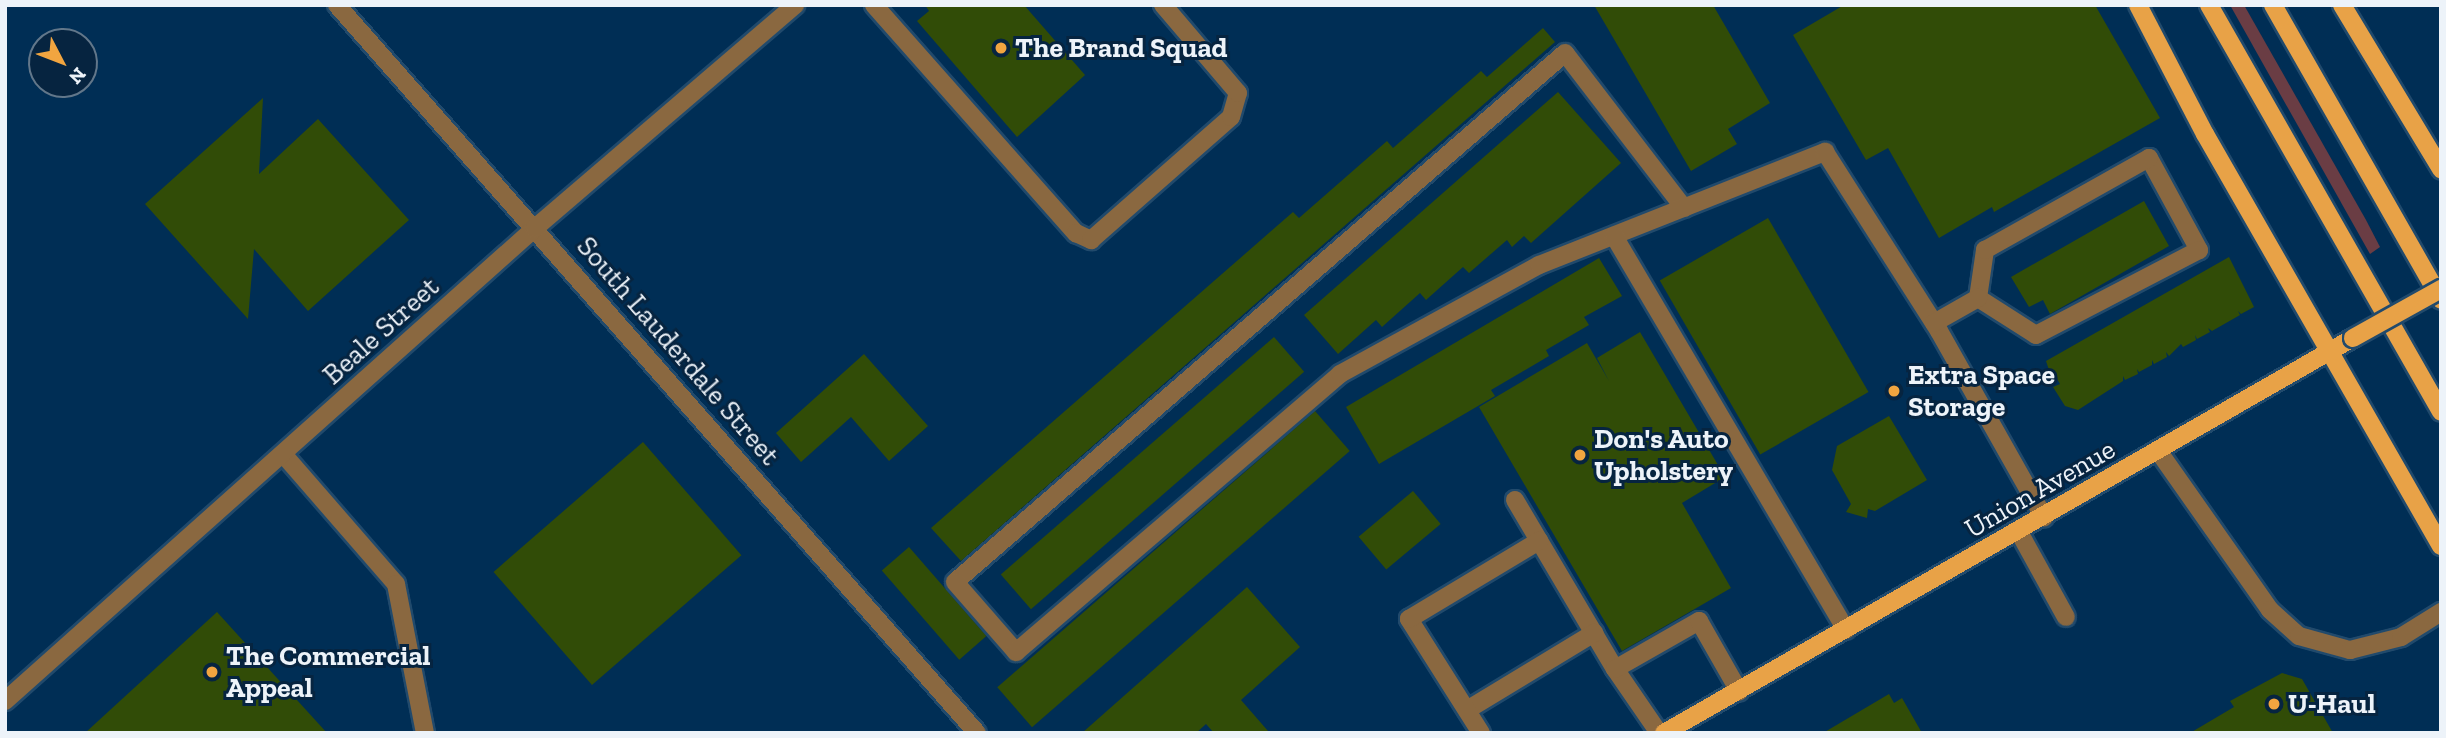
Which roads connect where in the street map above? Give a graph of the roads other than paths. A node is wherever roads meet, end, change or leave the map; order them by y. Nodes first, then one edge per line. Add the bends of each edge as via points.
1 (337, 5) edge
2 (795, 5) edge
3 (874, 5) edge
4 (1163, 5) edge
5 (2138, 5) edge
6 (2209, 5) edge
7 (2273, 5) edge
8 (2342, 5) edge
9 (2441, 169) edge
10 (1684, 208) junction
11 (535, 228) junction
12 (1614, 236) junction
13 (2441, 289) edge
14 (1978, 298) junction
15 (2441, 299) edge
16 (1934, 323) junction
17 (2331, 351) junction
18 (2441, 412) edge
19 (2159, 452) junction
20 (283, 454) junction
21 (1515, 500) dead end
22 (2044, 517) junction
23 (2019, 532) junction
24 (1539, 541) junction
25 (2441, 546) edge
26 (2441, 612) edge
27 (2066, 617) dead end
28 (1846, 630) junction
29 (1594, 633) junction
30 (1615, 669) junction
31 (1739, 691) junction
32 (5, 701) edge
33 (1467, 710) junction
34 (425, 733) edge
35 (977, 733) edge
36 (1481, 733) edge
37 (1659, 733) edge
38 (1664, 733) edge

1 - 11 street, South Lauderdale Street
2 - 11 street, Beale Street
3 - 4 street via 1076,233 1091,240 1231,117 1238,93
5 - 17 main road via 2205,134
6 - 18 main road
7 - 15 main road
8 - 9 main road
10 - 12 street
10 - 12 street via 1565,53 955,582 1016,652 1340,374 1539,265
10 - 16 street via 1825,152
11 - 20 street, Beale Street
11 - 35 street, South Lauderdale Street
12 - 28 street
13 - 17 main road, Union Avenue, bridge
14 - 14 street via 2036,335 2199,250 2149,158 1985,250
14 - 16 street
16 - 22 street
17 - 19 main road, Union Avenue
17 - 25 main road
19 - 22 main road, Union Avenue
19 - 26 street via 2270,610 2299,636 2350,650 2401,637
20 - 32 street, Beale Street
20 - 34 street via 396,584
21 - 24 street
22 - 23 main road, Union Avenue
23 - 27 street
23 - 28 main road, Union Avenue
24 - 29 street
24 - 33 street via 1409,619
28 - 31 main road, Union Avenue
29 - 30 street
29 - 33 street
30 - 31 street via 1699,621
30 - 37 street
31 - 38 main road, Union Avenue
33 - 36 street

